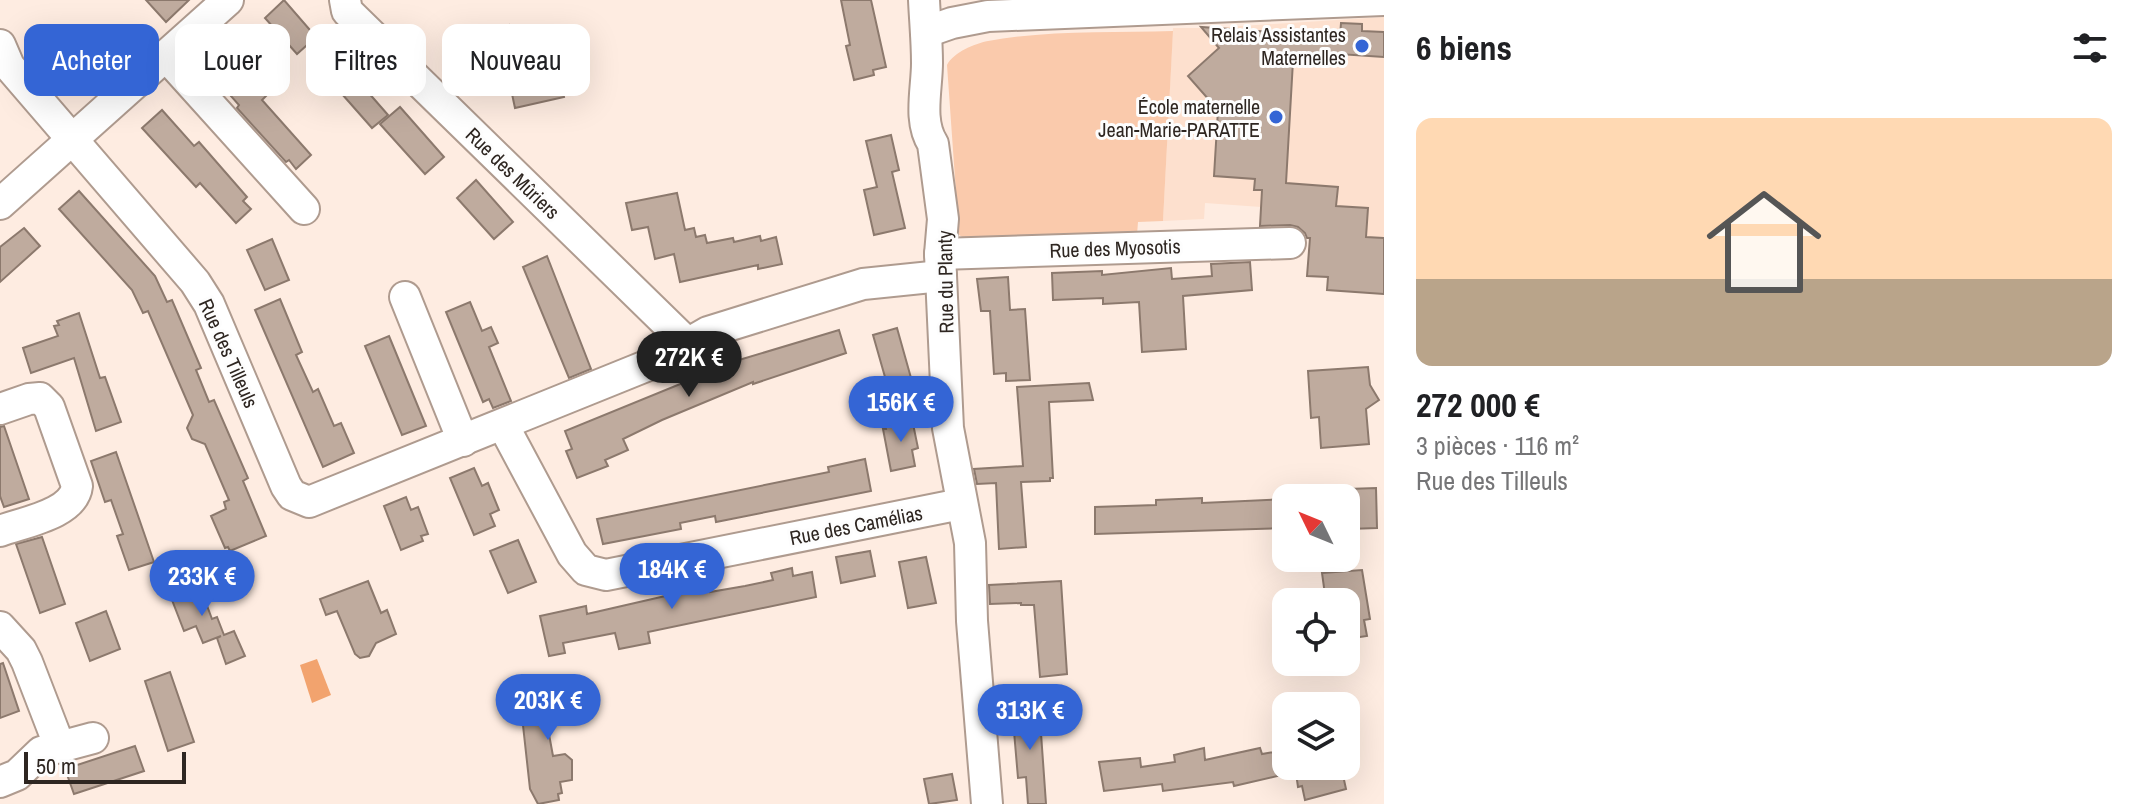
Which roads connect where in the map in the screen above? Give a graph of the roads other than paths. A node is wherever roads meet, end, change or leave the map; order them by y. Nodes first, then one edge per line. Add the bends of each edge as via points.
1 (228, 0) edge
2 (924, 0) edge
3 (1384, 0) edge
4 (341, 4) edge
5 (926, 32) junction
6 (0, 45) edge
7 (166, 56) junction
8 (71, 140) junction
9 (0, 204) edge
10 (304, 209) dead end
11 (1290, 243) dead end
12 (941, 265) junction
13 (405, 297) dead end
14 (686, 342) junction
15 (0, 409) edge
16 (503, 425) junction
17 (463, 441) junction
18 (961, 504) junction
19 (0, 531) edge
20 (0, 627) edge
21 (93, 738) dead end
22 (59, 745) junction
23 (0, 782) edge
24 (987, 804) edge

1 - 7 street
2 - 5 street, Rue du Planty
3 - 5 street via 988,16
4 - 14 street, Rue des Mûriers
5 - 12 street, Rue du Planty via 925,117 943,216
6 - 8 street, Rue des Tilleuls via 9,66
7 - 8 street
7 - 10 street
8 - 9 street
8 - 17 street, Rue des Tilleuls via 182,265 209,304 292,495 318,500
11 - 12 street, Rue des Myosotis
12 - 14 street, Rue des Tilleuls via 863,284
12 - 18 street, Rue du Planty via 948,428
13 - 17 street
14 - 16 street, Rue des Tilleuls via 656,362
15 - 19 street via 40,398 49,407 77,486 76,497 65,508
16 - 17 street, Rue des Tilleuls
16 - 18 street, Rue des Camélias via 572,554 586,570 606,575
18 - 24 street, Rue du Planty via 970,543
20 - 22 street via 27,662
21 - 22 street
22 - 23 street

